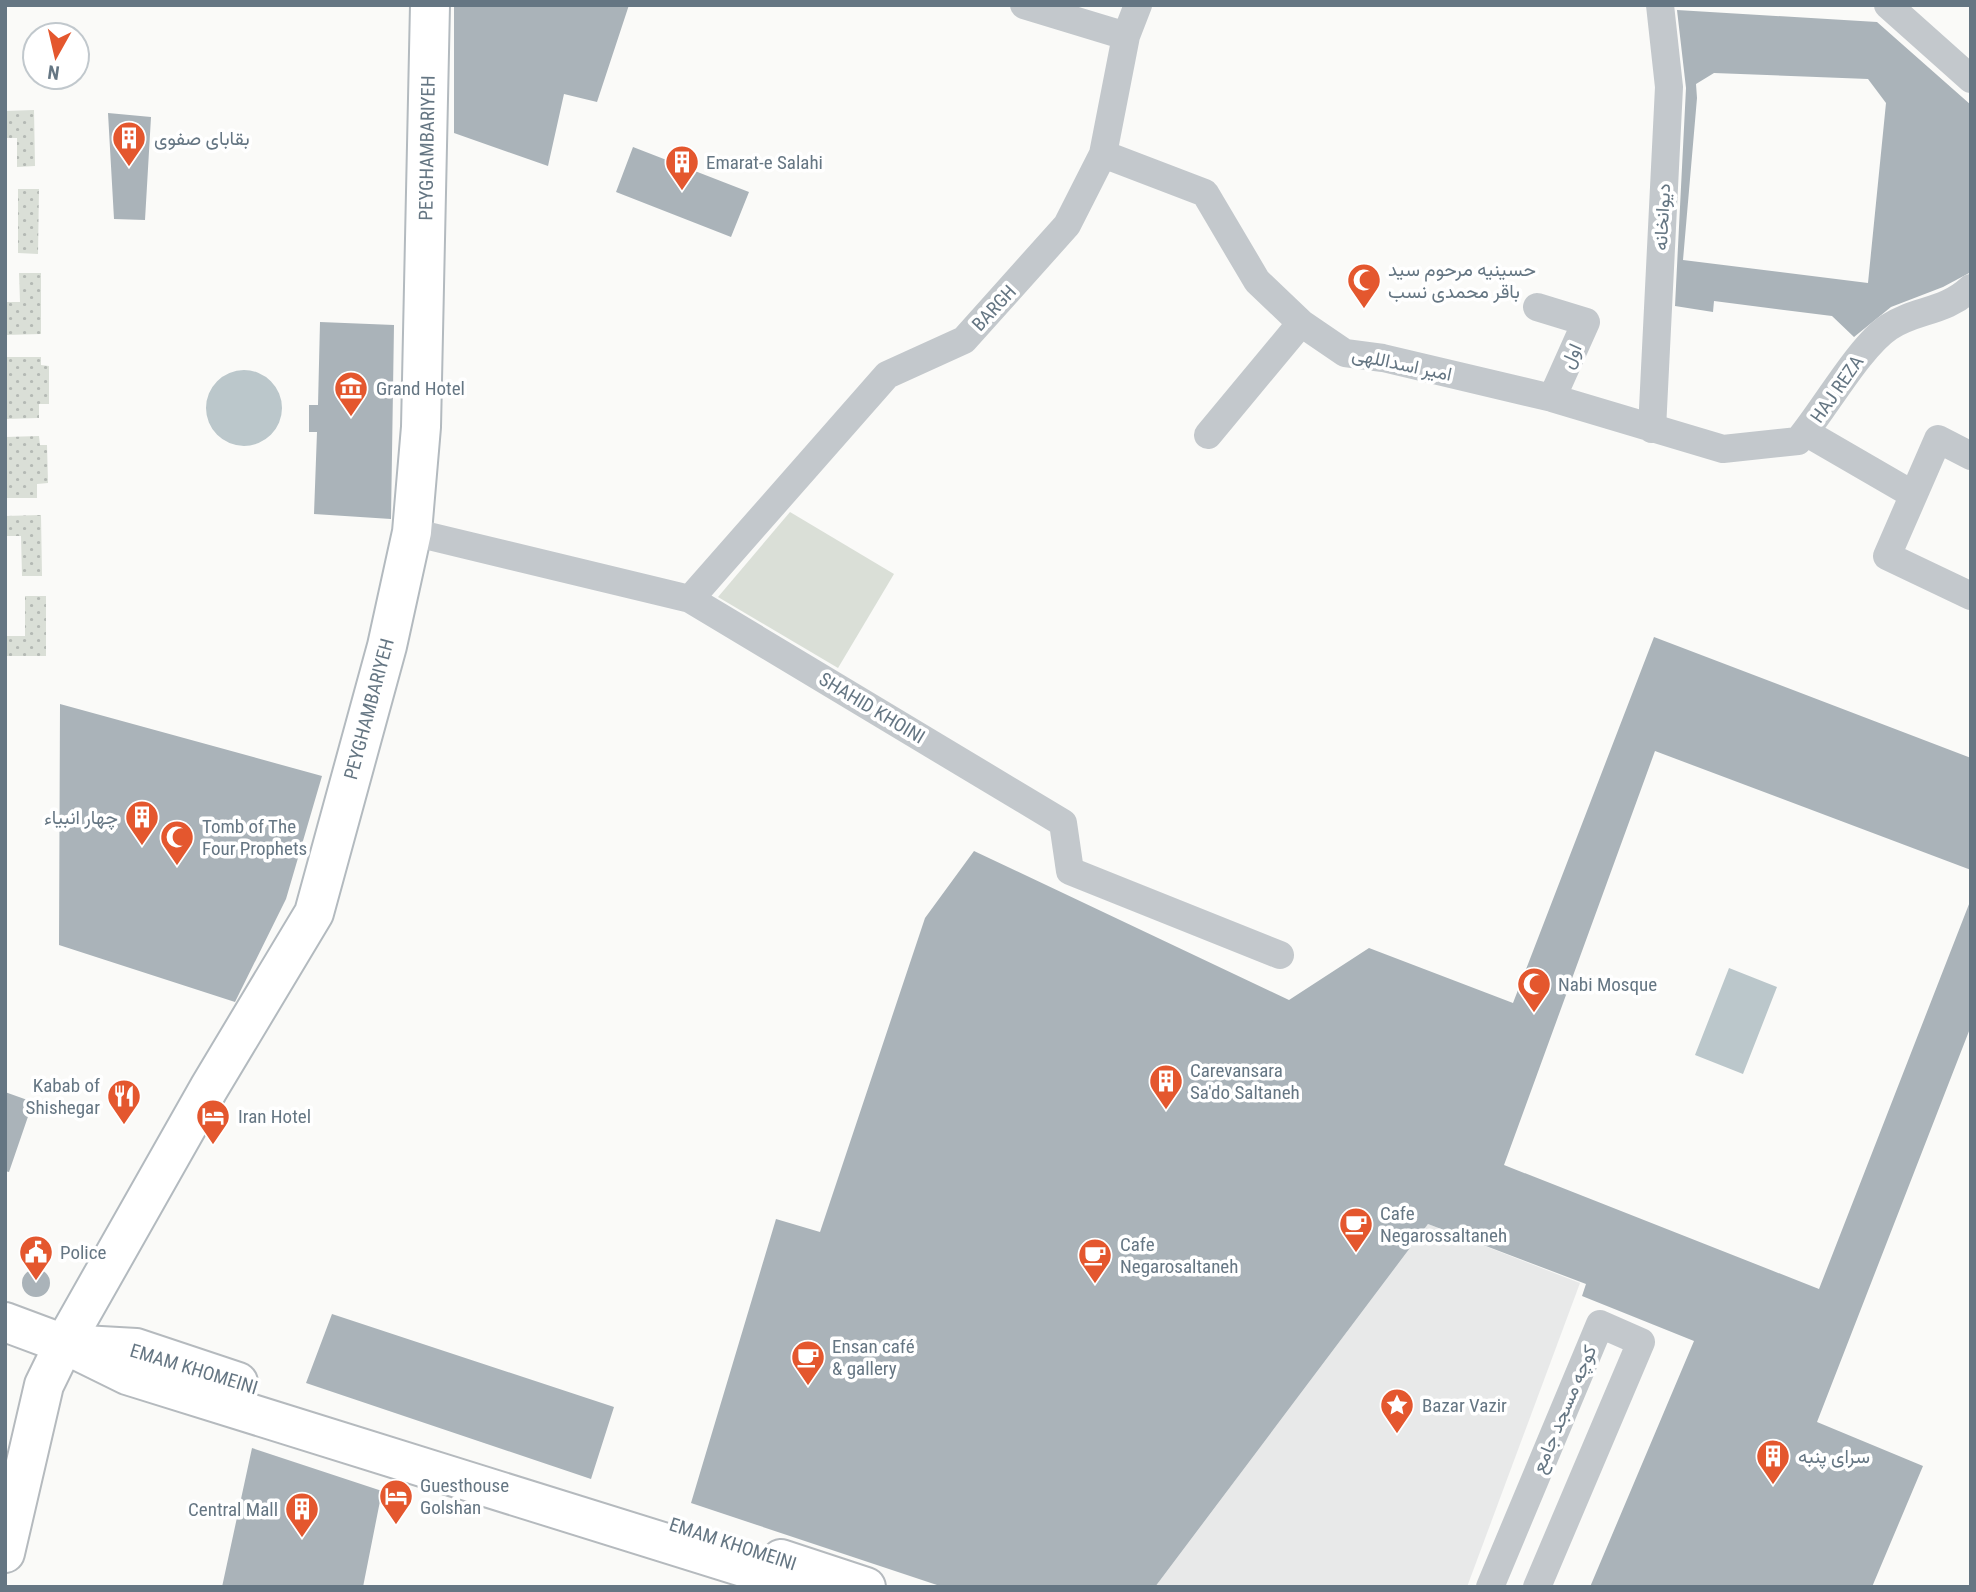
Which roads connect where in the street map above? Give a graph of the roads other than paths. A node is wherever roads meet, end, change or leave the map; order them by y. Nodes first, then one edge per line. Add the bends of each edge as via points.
1 (430, 5) edge
2 (1024, 5) edge
3 (1138, 5) edge
4 (1660, 5) edge
5 (1888, 5) edge
6 (1126, 36) junction
7 (1971, 79) edge
8 (1103, 154) junction
9 (1971, 288) edge
10 (1537, 307) dead end
11 (1301, 323) junction
12 (1552, 398) junction
13 (1651, 429) junction
14 (1805, 432) junction
15 (1208, 435) dead end
16 (1971, 456) edge
17 (1912, 494) junction
18 (412, 532) junction
19 (1971, 596) edge
20 (690, 599) junction
21 (1280, 955) dead end
22 (5, 1322) edge
23 (64, 1344) junction
24 (5, 1553) edge
25 (807, 1587) edge
26 (866, 1587) edge
27 (1490, 1587) edge
28 (1537, 1587) edge

1 - 18 main road, PEYGHAMBARIYEH via 421,427
2 - 6 street
3 - 6 street, BARGH
4 - 13 street, دیوانخانه via 1669,87
5 - 7 street
6 - 8 street, BARGH
8 - 11 street, امیر اسداللهی via 1205,193 1257,281
8 - 20 street, BARGH via 1067,225 964,340 887,375
9 - 14 street, HAJ REZA via 1956,302 1890,326 1868,345
10 - 12 street, اول via 1586,322
11 - 12 street, امیر اسداللهی via 1345,353
11 - 15 street
12 - 13 street, امیر اسداللهی
13 - 14 street, HAJ REZA via 1723,449 1798,441
14 - 17 street
16 - 17 street via 1938,439
17 - 19 street via 1887,556
18 - 20 street, SHAHID KHOINI
18 - 23 main road, PEYGHAMBARIYEH via 387,646 314,913
20 - 21 street, SHAHID KHOINI via 1063,823 1070,872
22 - 23 main road
23 - 24 main road, PEYGHAMBARIYEH via 44,1385
23 - 25 main road, EMAM KHOMEINI via 127,1375
23 - 26 main road, EMAM KHOMEINI via 136,1348
27 - 28 street, کوچه مسجد جامع via 1600,1324 1641,1342

